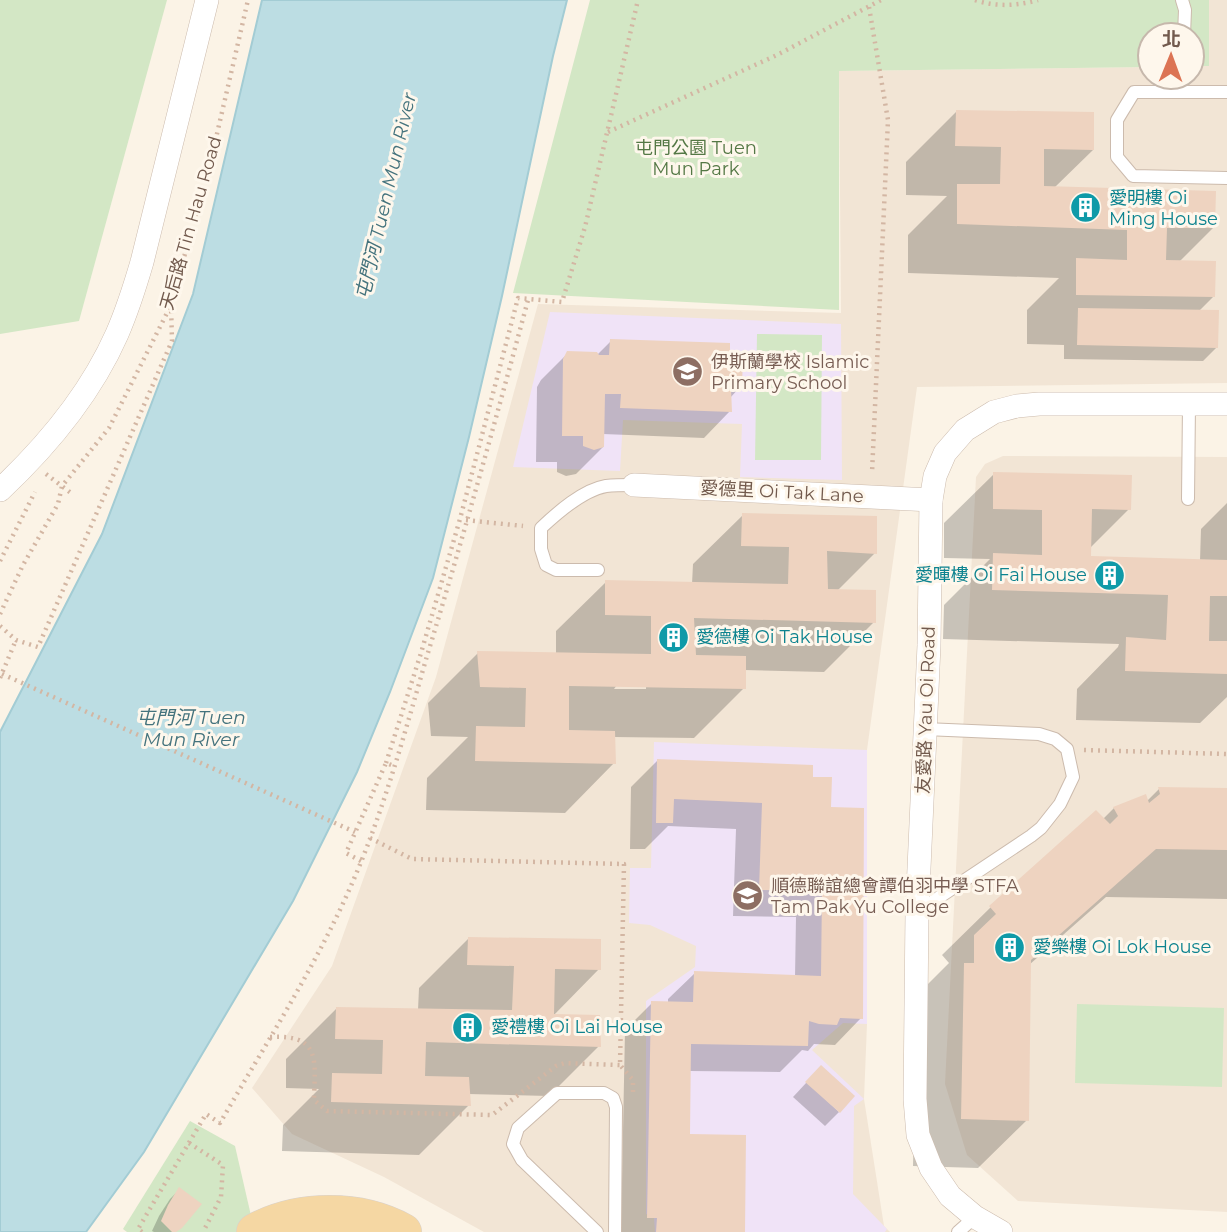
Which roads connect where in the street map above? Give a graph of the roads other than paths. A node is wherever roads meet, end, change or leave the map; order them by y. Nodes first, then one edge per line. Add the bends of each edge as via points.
1 (207, 0) edge
2 (1182, 0) edge
3 (1185, 21) edge
4 (1183, 92) joint
5 (1227, 92) edge
6 (1227, 177) edge
7 (1189, 404) junction
8 (1227, 404) edge
9 (634, 485) joint
10 (0, 490) edge
11 (1188, 499) dead end
12 (931, 500) junction
13 (598, 570) dead end
14 (925, 729) junction
15 (917, 913) junction
16 (967, 1225) edge
17 (256, 1232) edge
18 (403, 1232) edge
19 (597, 1232) edge
20 (615, 1232) edge
21 (1001, 1232) edge

1 - 10 street, 天后路 Tin Hau Road via 142,262 116,335 63,423
2 - 3 lane
4 - 5 lane
4 - 6 lane via 1134,92 1117,120 1117,157 1133,176
7 - 8 street, 友愛路 Yau Oi Road
7 - 11 lane
7 - 12 street, 友愛路 Yau Oi Road via 1039,404 994,412 965,430 945,453
9 - 12 street, 愛德里 Oi Tak Lane
9 - 13 lane via 604,486 582,496 541,528 546,565 556,570
12 - 14 street, 友愛路 Yau Oi Road
14 - 15 street, 友愛路 Yau Oi Road
14 - 15 lane via 1039,734 1067,749 1073,777 1041,828
15 - 16 street, 友愛路 Yau Oi Road via 918,1135 931,1168
16 - 21 street, 友愛路 Yau Oi Road
17 - 18 main road via 314,1215 363,1217
19 - 20 lane via 522,1160 513,1144 518,1128 557,1093 604,1093 613,1098

